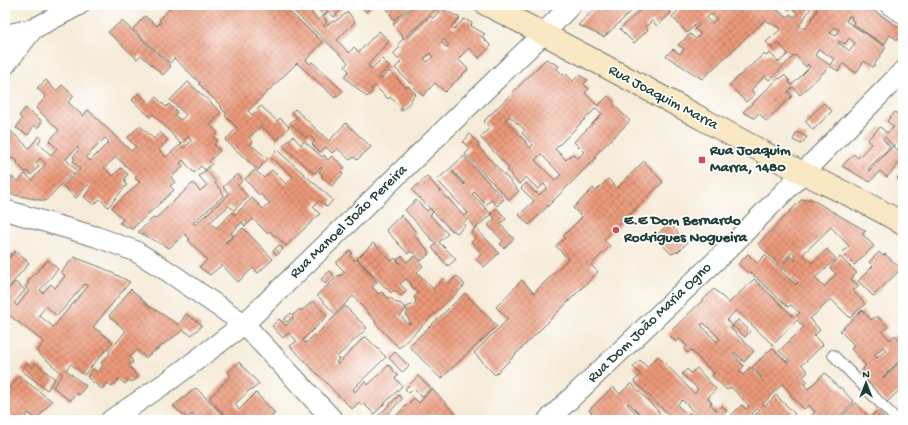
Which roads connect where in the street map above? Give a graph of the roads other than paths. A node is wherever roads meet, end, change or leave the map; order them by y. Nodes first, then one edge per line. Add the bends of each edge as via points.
1 (79, 5) edge
2 (487, 5) edge
3 (571, 5) edge
4 (890, 5) edge
5 (903, 13) edge
6 (33, 29) junction
7 (544, 33) junction
8 (5, 36) edge
9 (5, 65) edge
10 (903, 71) edge
11 (802, 173) junction
12 (5, 210) edge
13 (903, 224) edge
14 (244, 324) junction
15 (834, 355) dead end
16 (551, 419) edge
17 (111, 420) edge
18 (333, 420) edge
19 (896, 420) edge

1 - 6 street
2 - 7 street, Rua Joaquim Marra
3 - 7 street, Rua Manoel João Pereira
4 - 5 street
6 - 8 street
6 - 9 street
7 - 11 street, Rua Joaquim Marra
7 - 14 street, Rua Manoel João Pereira
10 - 11 street, Rua Dom João Maria Ogno
11 - 13 street, Rua Joaquim Marra via 868,204
11 - 16 street, Rua Dom João Maria Ogno via 729,248
12 - 14 street via 135,251 170,272
14 - 17 street, Rua Manoel João Pereira via 170,380
14 - 18 street
15 - 19 lane

